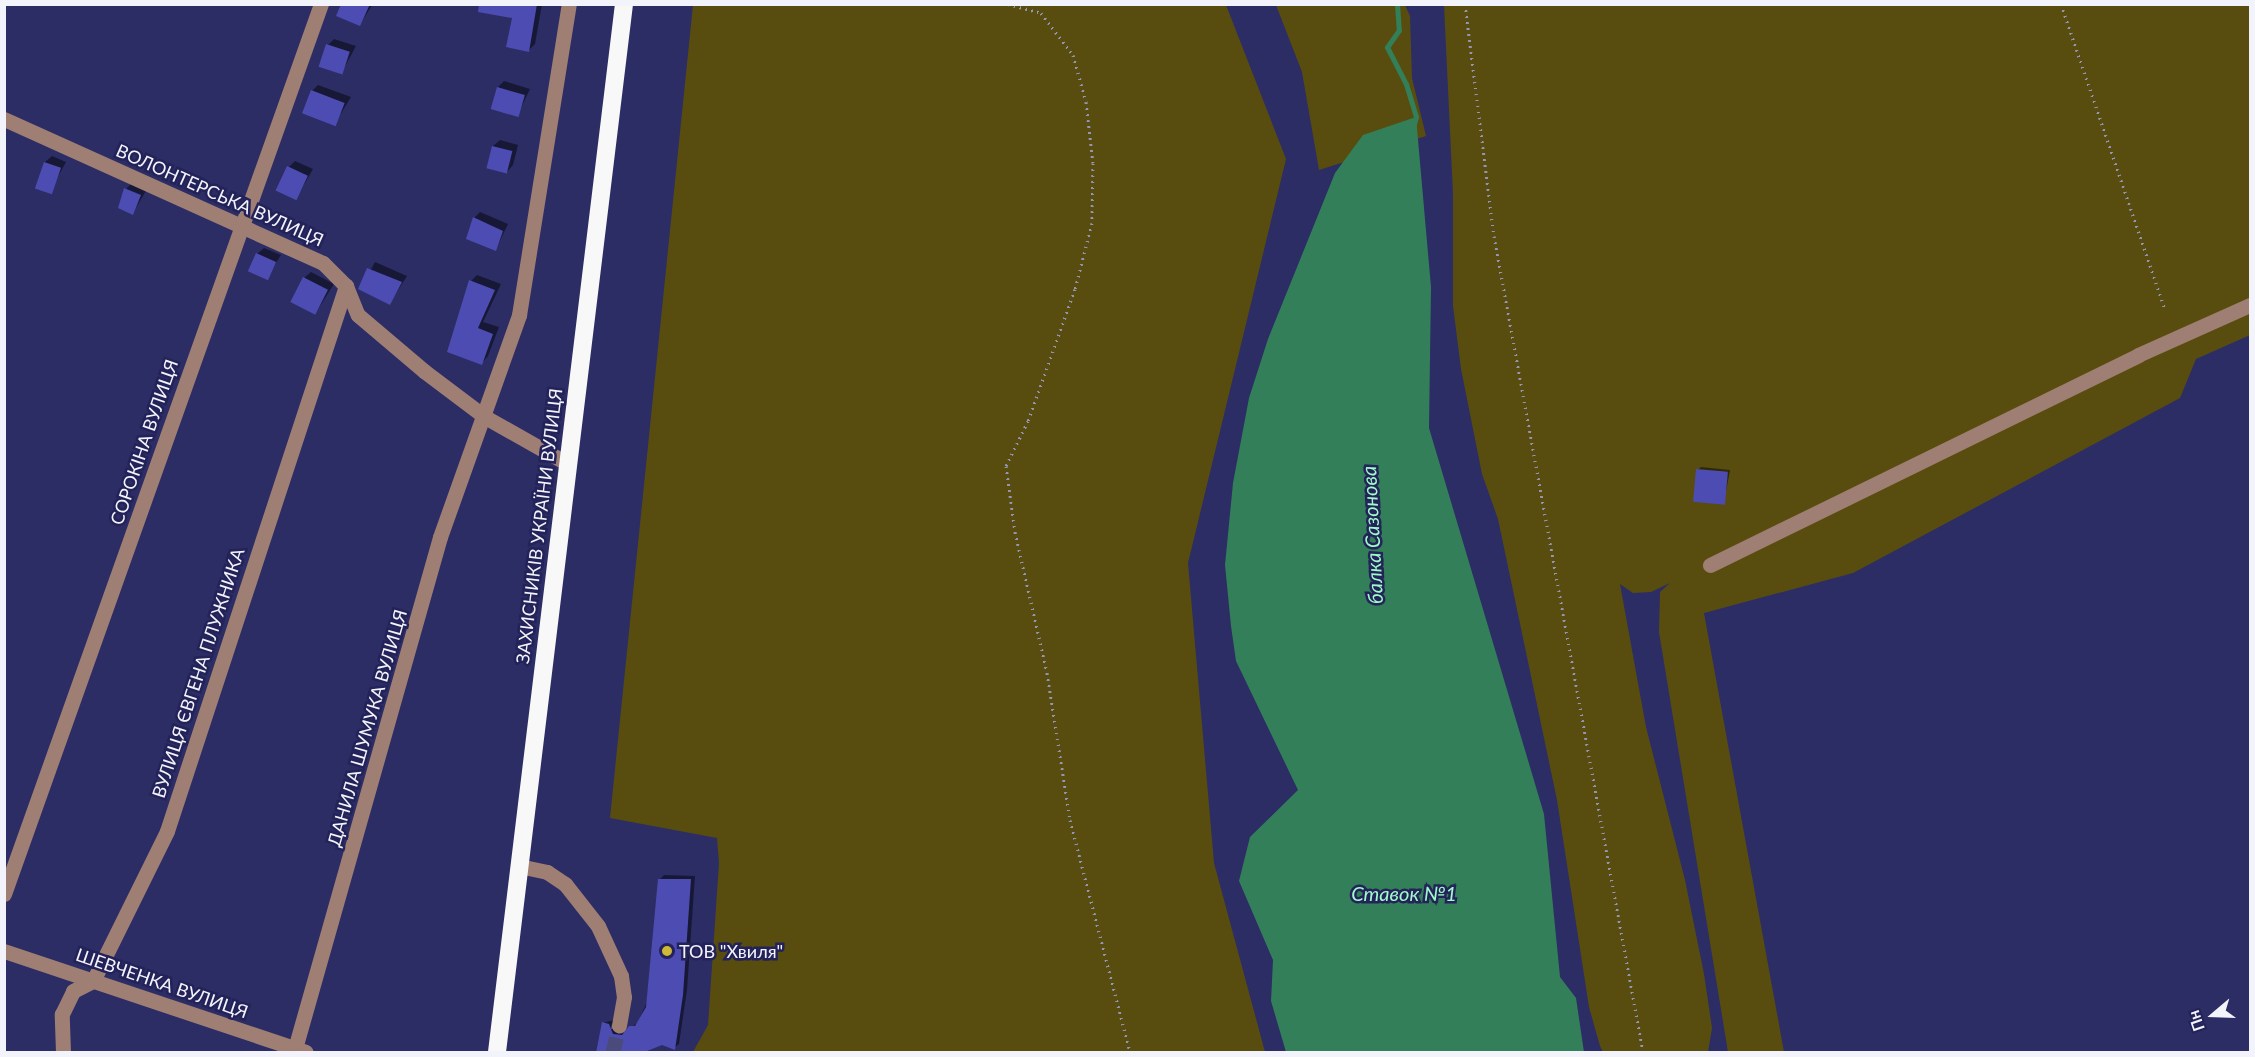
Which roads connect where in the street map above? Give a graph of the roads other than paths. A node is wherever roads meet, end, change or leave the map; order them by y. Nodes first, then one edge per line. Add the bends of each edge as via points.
1 (321, 4) edge
2 (570, 4) edge
3 (624, 4) edge
4 (4, 119) edge
5 (242, 224) junction
6 (346, 286) junction
7 (2250, 305) edge
8 (485, 417) junction
9 (568, 464) junction
10 (1710, 564) dead end
11 (519, 866) junction
12 (4, 894) edge
13 (4, 951) edge
14 (93, 981) junction
15 (619, 1026) tunnel mouth
16 (299, 1051) edge
17 (63, 1053) edge
18 (496, 1053) edge

1 - 5 street, СОРОКІНА ВУЛИЦЯ
2 - 8 street, ДАНИЛА ШУМУКА ВУЛИЦЯ via 519,315
3 - 9 highway, ЗАХИСНИКІВ УКРАЇНИ ВУЛИЦЯ
4 - 5 street, ВОЛОНТЕРСЬКА ВУЛИЦЯ
5 - 6 street, ВОЛОНТЕРСЬКА ВУЛИЦЯ via 323,263
5 - 12 street, СОРОКІНА ВУЛИЦЯ
6 - 8 street, ВОЛОНТЕРСЬКА ВУЛИЦЯ via 358,315
6 - 14 street, ВУЛИЦЯ ЄВГЕНА ПЛУЖНИКА via 167,831
7 - 10 street via 2127,360
8 - 9 street, ВОЛОНТЕРСЬКА ВУЛИЦЯ
8 - 16 street, ДАНИЛА ШУМУКА ВУЛИЦЯ via 440,537
9 - 11 highway, ЗАХИСНИКІВ УКРАЇНИ ВУЛИЦЯ
11 - 15 street via 547,872 565,884 598,926 621,976 624,997
11 - 18 highway, ЗАХИСНИКІВ УКРАЇНИ ВУЛИЦЯ
13 - 14 street, ШЕВЧЕНКА ВУЛИЦЯ
14 - 16 street, ШЕВЧЕНКА ВУЛИЦЯ
14 - 17 street, ВУЛИЦЯ ЄВГЕНА ПЛУЖНИКА via 73,991 62,1014

